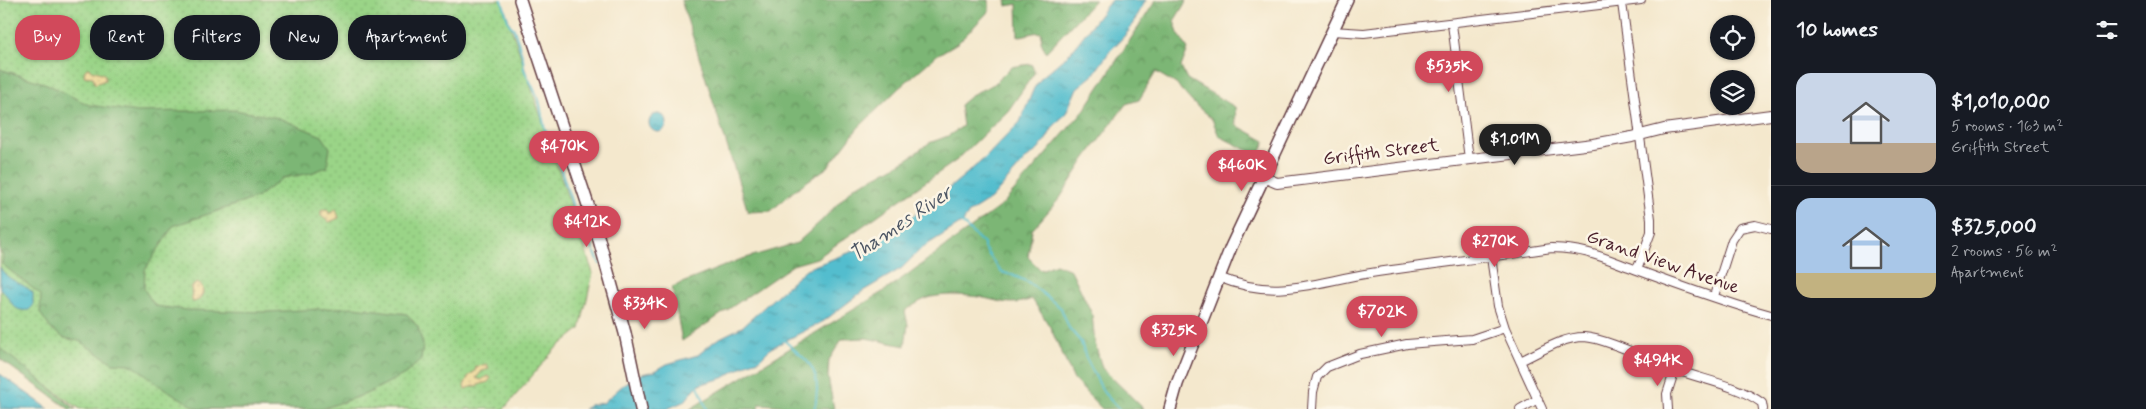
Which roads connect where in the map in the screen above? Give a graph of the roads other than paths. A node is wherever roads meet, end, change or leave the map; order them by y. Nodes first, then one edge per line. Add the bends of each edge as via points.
1 (520, 0) edge
2 (1347, 0) edge
3 (1641, 0) edge
4 (1621, 1) edge
5 (1452, 24) junction
6 (1332, 31) junction
7 (1771, 115) edge
8 (1640, 135) junction
9 (1469, 159) junction
10 (1263, 177) junction
11 (1771, 229) edge
12 (1491, 257) junction
13 (607, 259) junction
14 (1637, 270) junction
15 (1218, 277) junction
16 (1714, 296) junction
17 (1771, 315) edge
18 (1505, 328) junction
19 (1520, 361) junction
20 (1676, 370) junction
21 (1538, 399) junction
22 (640, 409) edge
23 (647, 409) edge
24 (1170, 409) edge
25 (1312, 409) edge
26 (1520, 409) edge
27 (1542, 409) edge
28 (1668, 409) edge
29 (1763, 409) edge

1 - 13 main road
2 - 6 main road
3 - 4 street
4 - 5 street
4 - 8 street
5 - 6 street via 1364,33
5 - 9 street
6 - 10 main road
7 - 8 street, Griffith Street
8 - 9 street, Griffith Street
8 - 14 street via 1652,232
9 - 10 street, Griffith Street via 1277,183
10 - 15 main road
11 - 16 street via 1755,225 1740,228 1732,240
12 - 14 street, Grand View Avenue via 1552,248 1576,249
12 - 15 street, Grand View Avenue via 1370,273 1292,289 1257,289
12 - 18 street via 1498,306
13 - 22 main road
13 - 23 main road via 632,332
14 - 16 street, Grand View Avenue
15 - 24 main road
16 - 17 street, Grand View Avenue
18 - 19 street
18 - 25 street via 1472,339 1407,344 1360,354 1327,367 1318,377
19 - 20 street via 1570,338 1586,337
19 - 21 street
20 - 28 street via 1667,394
20 - 29 street via 1750,395 1762,403
21 - 26 street
21 - 27 street

